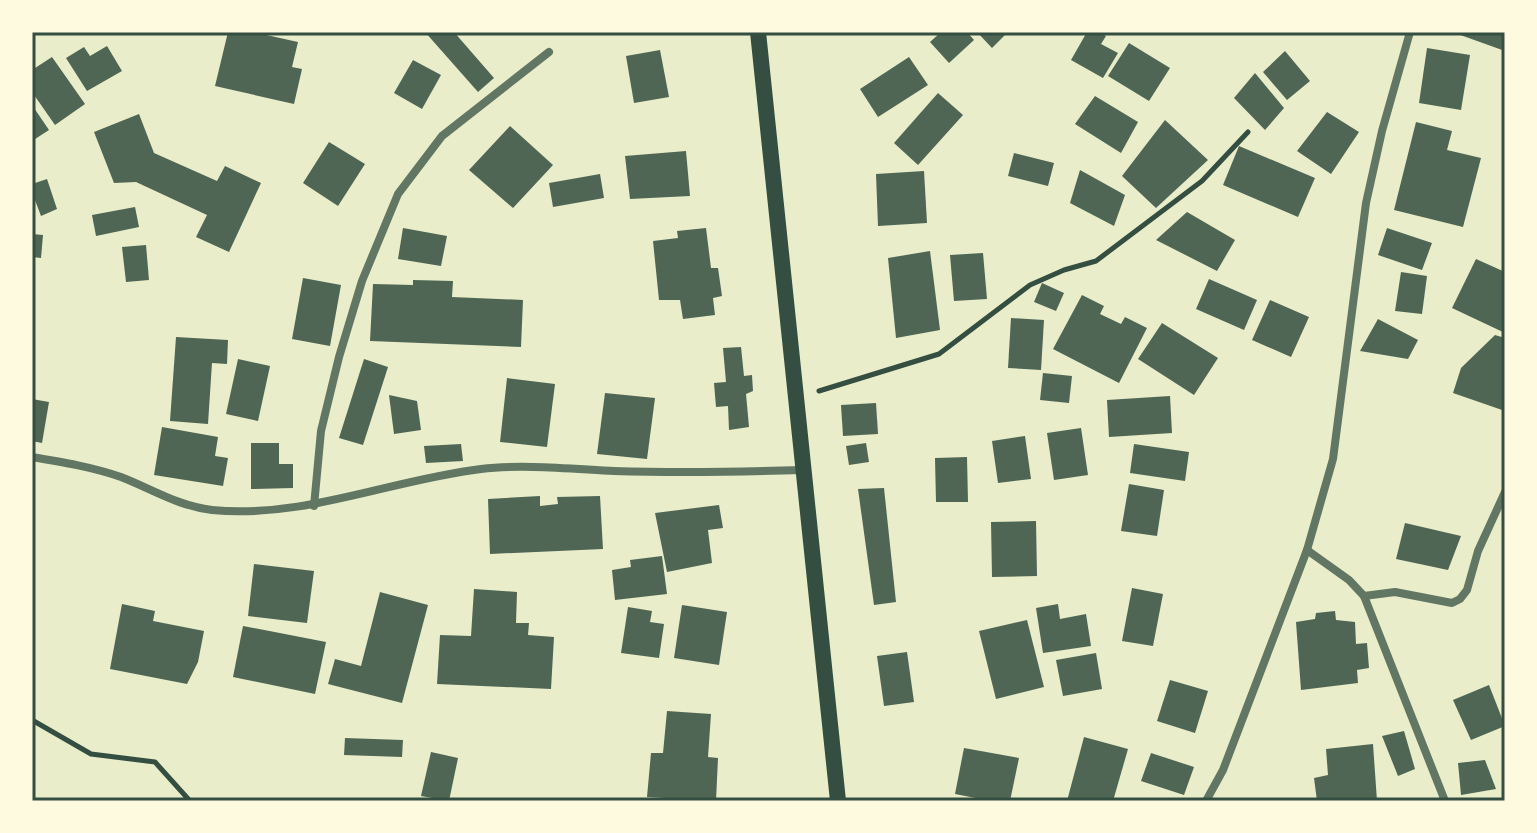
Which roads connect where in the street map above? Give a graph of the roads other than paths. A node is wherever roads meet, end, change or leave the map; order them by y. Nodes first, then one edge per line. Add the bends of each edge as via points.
1 (758, 32) edge
2 (1410, 32) edge
3 (549, 52) dead end
4 (32, 457) edge
5 (803, 470) junction
6 (1505, 492) edge
7 (314, 506) junction
8 (1307, 550) junction
9 (1364, 596) junction
10 (838, 801) edge
11 (1206, 801) edge
12 (1445, 801) edge

1 - 5 main road
2 - 8 street via 1366,203 1333,459
3 - 7 street via 442,136 398,194 362,281 339,357 321,431
4 - 7 street via 72,463 209,510
5 - 7 street via 484,469 402,482
5 - 10 main road
6 - 9 street via 1460,599 1452,603 1395,592
8 - 9 street
8 - 11 street via 1223,770
9 - 12 street

